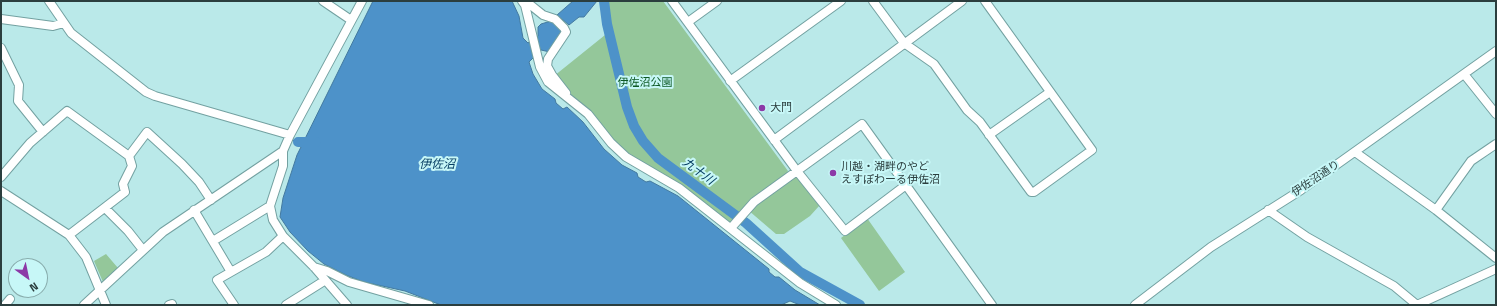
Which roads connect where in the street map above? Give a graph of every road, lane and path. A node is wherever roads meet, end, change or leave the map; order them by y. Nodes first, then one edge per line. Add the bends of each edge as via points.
1 (49, 1) edge
2 (323, 1) edge
3 (362, 1) edge
4 (672, 1) edge
5 (717, 1) edge
6 (841, 1) edge
7 (872, 1) edge
8 (962, 1) edge
9 (985, 1) edge
10 (523, 3) edge
11 (1, 20) edge
12 (351, 20) junction
13 (688, 22) junction
14 (64, 23) junction
15 (904, 43) junction
16 (1, 48) edge
17 (1496, 51) edge
18 (1464, 74) junction
19 (730, 81) junction
20 (1050, 92) junction
21 (579, 107) junction
22 (1496, 114) edge
23 (43, 132) junction
24 (290, 135) junction
25 (989, 136) junction
26 (774, 140) junction
27 (1496, 144) edge
28 (283, 151) junction
29 (1355, 152) junction
30 (128, 156) junction
31 (797, 171) junction
32 (1, 177) edge
33 (906, 185) junction
34 (1, 191) edge
35 (211, 200) junction
36 (270, 206) junction
37 (105, 208) junction
38 (194, 210) junction
39 (1268, 210) junction
40 (1436, 210) junction
41 (733, 225) junction
42 (69, 234) junction
43 (283, 236) junction
44 (213, 241) junction
45 (143, 250) junction
46 (1496, 258) edge
47 (314, 267) junction
48 (1496, 269) edge
49 (231, 272) junction
50 (324, 281) junction
51 (100, 290) junction
52 (409, 298) junction
53 (289, 304) edge
54 (84, 305) edge
55 (106, 305) edge
56 (234, 305) edge
57 (347, 305) edge
58 (402, 305) edge
59 (429, 305) edge
60 (836, 305) edge
61 (992, 305) edge
62 (1136, 305) edge
63 (1417, 305) edge

1 - 14 street
2 - 12 street
3 - 12 street
4 - 13 street
5 - 13 street
6 - 19 street
7 - 15 street
8 - 15 street
9 - 20 street
10 - 21 street via 540,67 548,82
10 - 21 street via 528,3 543,15 556,19 564,28 566,32 548,60 547,66 560,86
11 - 14 street via 53,26
12 - 24 street
13 - 19 street
14 - 24 street via 71,33 146,92
15 - 25 street via 934,64
15 - 26 street
16 - 23 street via 19,85 18,101
17 - 18 street, 伊佐沼通り
18 - 22 street
18 - 29 street, 伊佐沼通り
19 - 26 street
20 - 25 street
20 - 25 street via 1092,150 1034,192 1031,192
21 - 41 street via 588,114 610,143 626,157 679,188
23 - 30 street via 67,111
23 - 32 street
24 - 28 street
26 - 31 street
27 - 40 street via 1471,161
28 - 35 street
28 - 36 street via 283,166
29 - 39 street, 伊佐沼通り
29 - 40 street
30 - 35 street via 147,132 199,182
30 - 37 street via 132,166 123,184 125,192
31 - 33 street via 845,230
31 - 33 street via 862,124
31 - 41 street via 754,202
33 - 61 street
34 - 42 street
35 - 38 street
36 - 43 street via 273,220
36 - 44 street
37 - 42 street
37 - 45 street
38 - 44 street
38 - 45 street
39 - 62 street, 伊佐沼通り via 1211,247
39 - 63 street via 1302,234 1394,286
40 - 46 street
41 - 60 street via 800,283
42 - 51 street via 86,257
43 - 47 street
43 - 49 street via 266,252
44 - 49 street
45 - 51 street
47 - 50 street
47 - 52 street via 349,282
48 - 63 street
49 - 56 street via 217,280
50 - 53 street
50 - 57 street
51 - 54 street
51 - 55 street
52 - 58 street
52 - 59 street

